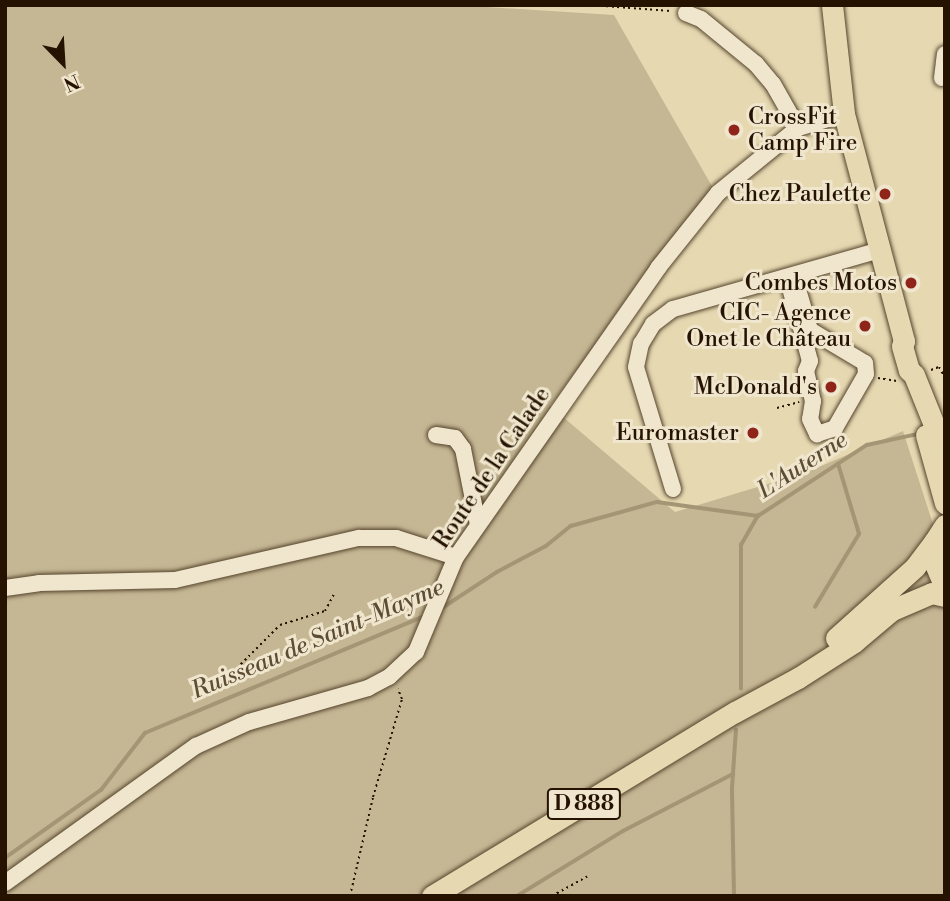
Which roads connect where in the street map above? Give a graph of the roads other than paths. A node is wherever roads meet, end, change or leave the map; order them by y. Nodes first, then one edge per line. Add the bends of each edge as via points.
1 (832, 5) edge
2 (842, 5) edge
3 (686, 12) road end
4 (945, 54) edge
5 (837, 56) junction
6 (942, 78) dead end
7 (844, 114) junction
8 (798, 128) junction
9 (880, 250) junction
10 (790, 276) junction
11 (918, 380) junction
12 (436, 435) dead end
13 (945, 452) edge
14 (673, 489) dead end
15 (945, 503) edge
16 (478, 525) junction
17 (940, 534) edge
18 (456, 557) junction
19 (945, 587) edge
20 (5, 588) edge
21 (945, 596) edge
22 (735, 712) junction
23 (5, 883) edge
24 (432, 896) edge

1 - 5 main road
2 - 5 main road
3 - 8 street via 756,64 773,83
4 - 6 street
5 - 7 main road
7 - 8 street, Route de la Calade
7 - 9 main road
8 - 16 street, Route de la Calade via 718,193 701,214
9 - 10 street
9 - 11 main road
10 - 10 street via 810,361 806,371 813,401 810,419 817,434 835,429 866,373 865,363 810,330
10 - 14 street via 673,309 653,324 641,344 636,367
11 - 13 main road
11 - 15 main road via 923,426
12 - 16 street via 455,438 463,449
16 - 18 street, Route de la Calade
17 - 19 main road via 935,564
17 - 22 main road, D 888 via 915,567 844,631
18 - 20 street via 396,538 359,538 175,580
18 - 23 street, Route de la Calade via 416,652 389,677 368,688 249,722 196,746
21 - 22 main road, D 888 via 932,593 892,610 820,663
22 - 24 main road, D 888

